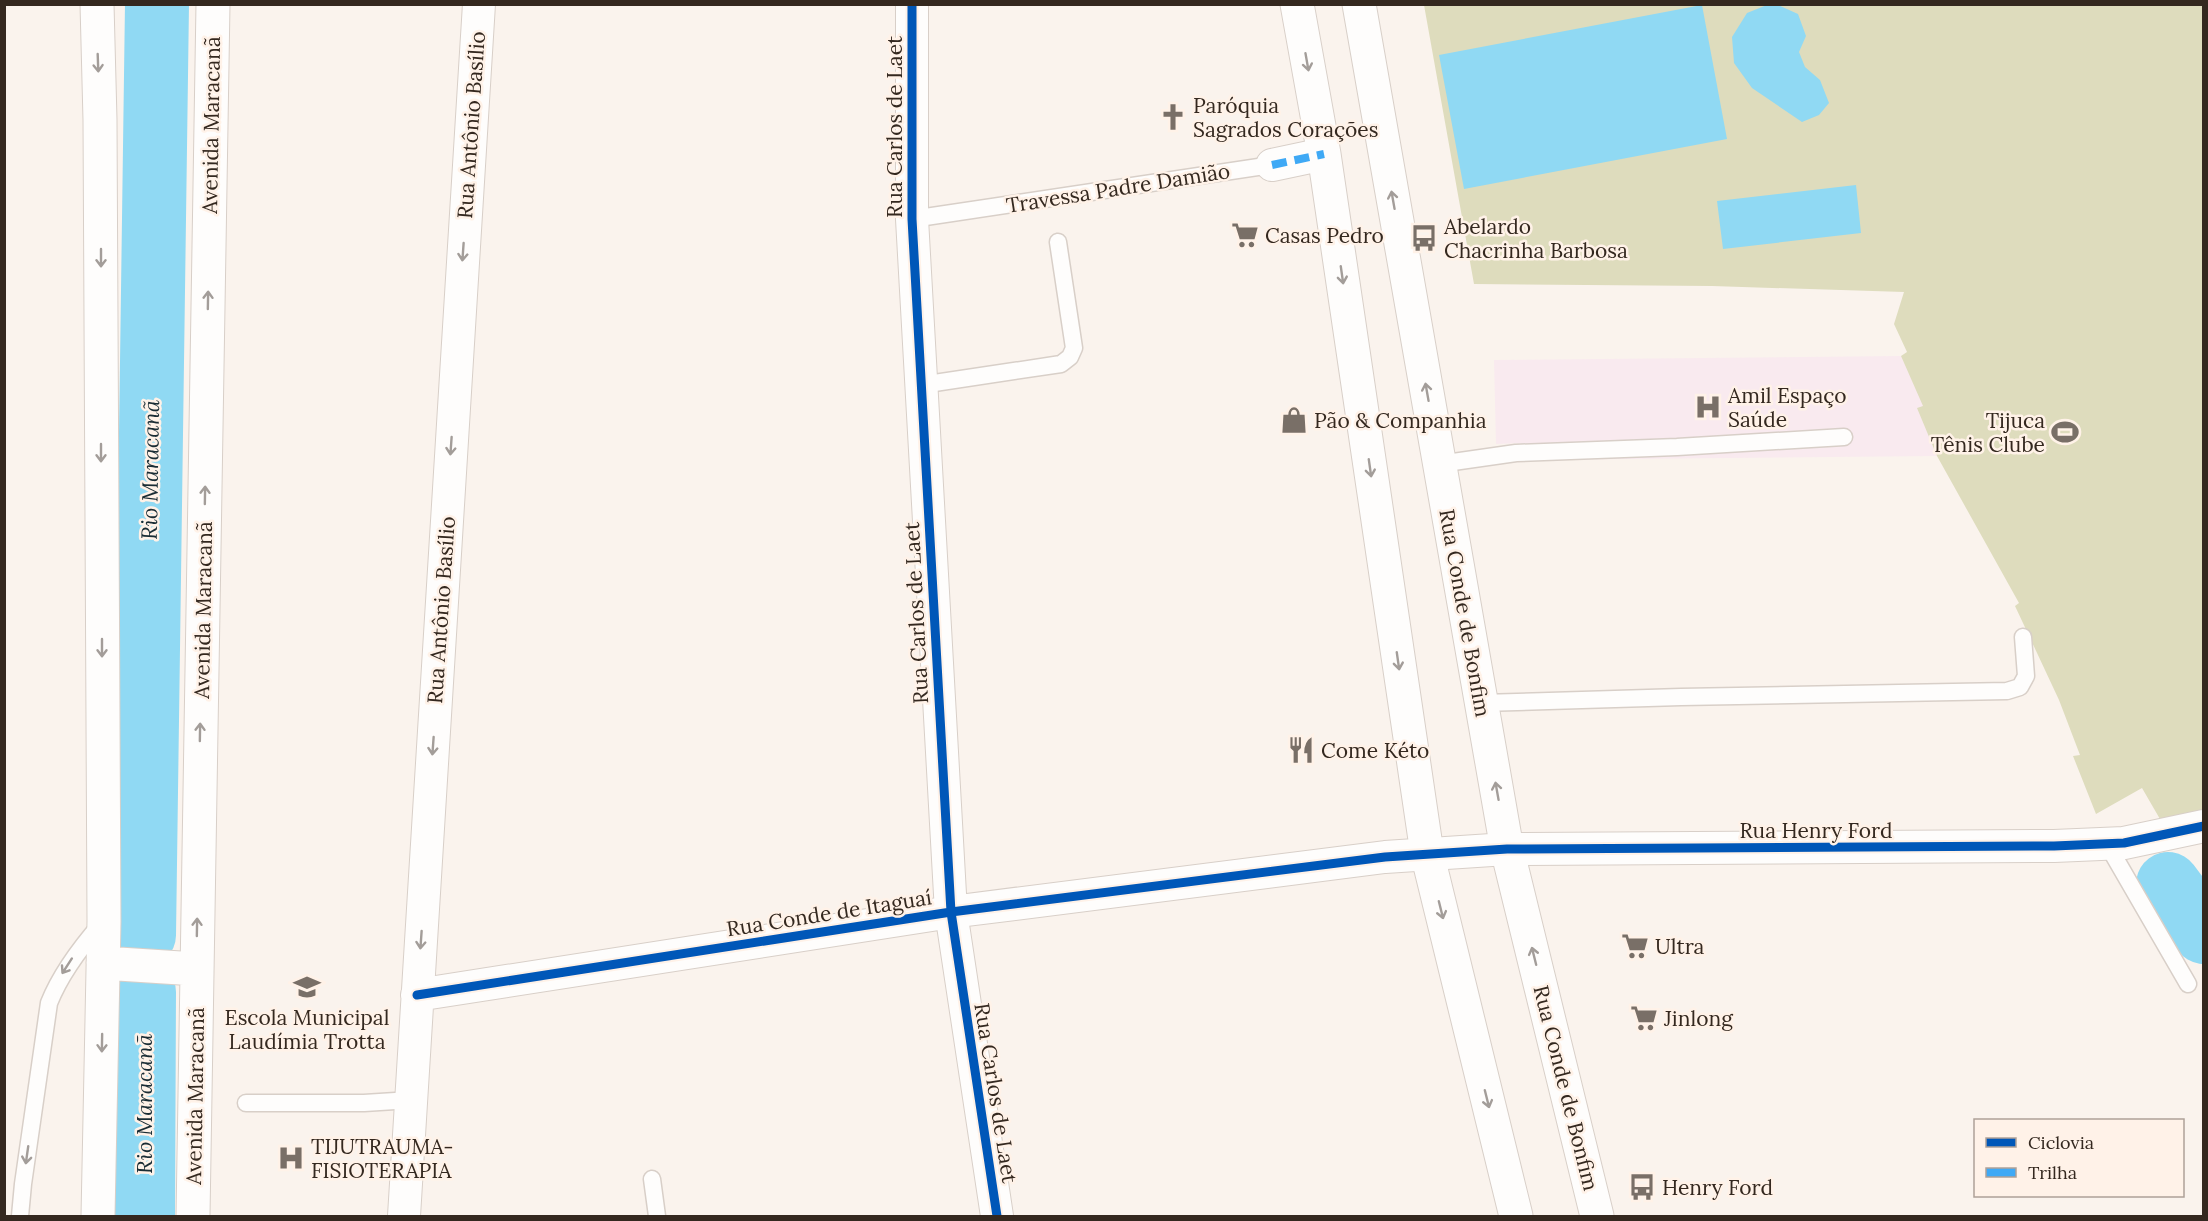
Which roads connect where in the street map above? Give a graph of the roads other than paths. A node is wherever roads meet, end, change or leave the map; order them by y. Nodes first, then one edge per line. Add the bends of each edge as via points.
1 (97, 4) edge
2 (213, 4) edge
3 (479, 4) edge
4 (912, 4) edge
5 (1297, 4) edge
6 (1359, 4) edge
7 (1324, 154) junction
8 (1272, 165) joint
9 (912, 219) junction
10 (1058, 243) dead end
11 (921, 385) junction
12 (1844, 437) dead end
13 (1438, 464) junction
14 (2022, 637) dead end
15 (1481, 703) junction
16 (2204, 826) edge
17 (2107, 844) junction
18 (1507, 849) junction
19 (1427, 853) junction
20 (951, 912) junction
21 (104, 921) junction
22 (117, 964) junction
23 (185, 968) junction
24 (2188, 984) dead end
25 (417, 995) junction
26 (411, 1100) junction
27 (246, 1103) dead end
28 (652, 1179) dead end
29 (20, 1216) edge
30 (98, 1216) edge
31 (193, 1216) edge
32 (404, 1216) edge
33 (657, 1216) edge
34 (997, 1216) edge
35 (1516, 1216) edge
36 (1597, 1216) edge

1 -> 21 main road
23 -> 2 main road, Avenida Maracanã
3 -> 25 street, Rua Antônio Basílio
4 - 9 street, Rua Carlos de Laet
5 -> 7 main road
13 -> 6 main road, Rua Conde de Bonfim
7 - 8 street, Travessa Padre Damião
7 -> 19 main road
8 - 9 lane, Travessa Padre Damião
9 - 11 street, Rua Carlos de Laet
10 - 11 lane via 1074,348 1070,357 1061,364
11 - 20 street, Rua Carlos de Laet
12 - 13 lane via 1516,453
13 - 15 main road, Rua Conde de Bonfim
14 - 15 lane via 2026,676 2020,687 2007,692
18 -> 15 main road, Rua Conde de Bonfim
16 - 17 street, Rua Henry Ford
17 - 18 street, Rua Henry Ford
17 - 24 lane
18 - 19 street, Rua Henry Ford
36 -> 18 main road, Rua Conde de Bonfim
19 - 20 street, Rua Conde de Itaguaí
19 -> 35 main road
20 - 25 street, Rua Conde de Itaguaí
20 - 34 street, Rua Carlos de Laet
21 - 22 main road
21 -> 29 lane via 56,983 49,1003
22 - 23 main road
22 -> 30 main road
23 - 31 main road, Avenida Maracanã
25 - 26 street, Rua Antônio Basílio
26 - 27 lane
26 - 32 street, Rua Antônio Basílio
28 - 33 lane

